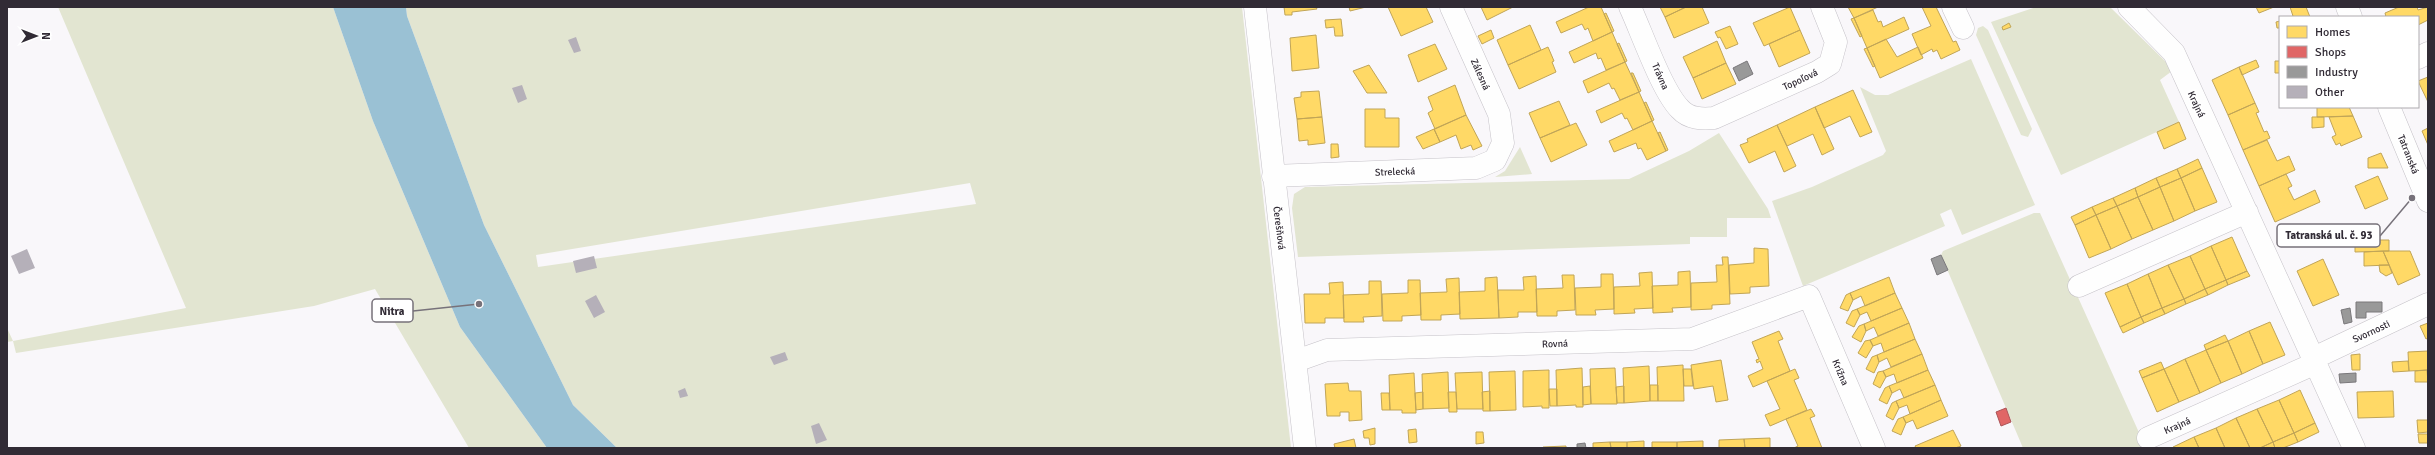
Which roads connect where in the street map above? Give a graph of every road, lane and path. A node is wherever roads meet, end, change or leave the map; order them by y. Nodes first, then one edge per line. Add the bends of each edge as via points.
1 (1255, 7) edge
2 (1451, 7) edge
3 (1630, 7) edge
4 (1822, 7) edge
5 (1953, 7) edge
6 (2129, 7) edge
7 (1963, 28) dead end
8 (2428, 53) edge
9 (2419, 58) edge
10 (2390, 108) edge
11 (1714, 118) joint
12 (1503, 143) joint
13 (1273, 176) junction
14 (2428, 200) edge
15 (2247, 212) junction
16 (2079, 286) dead end
17 (1808, 296) joint
18 (2428, 304) edge
19 (2315, 360) junction
20 (1296, 361) junction
21 (2148, 438) dead end
22 (1305, 448) edge
23 (1874, 448) edge
24 (2354, 448) edge

1 - 13 street, Čerešňová
2 - 12 street, Zálesná via 1499,114
3 - 11 street, Trávna via 1668,93 1680,110 1697,119
4 - 11 street, Topoľová via 1836,42 1830,64
5 - 7 street
6 - 15 street, Krajná via 2174,53
8 - 9 street
10 - 14 street, Tatranská
12 - 13 street, Strelecká via 1495,160 1476,168
13 - 20 street, Čerešňová
15 - 16 street
15 - 19 street, Krajná
17 - 20 street, Rovná via 1692,339 1327,350
17 - 23 street, Krížna
18 - 19 street, Svornosti
19 - 21 street, Krajná
19 - 24 street, Krajná
20 - 22 street, Čerešňová

